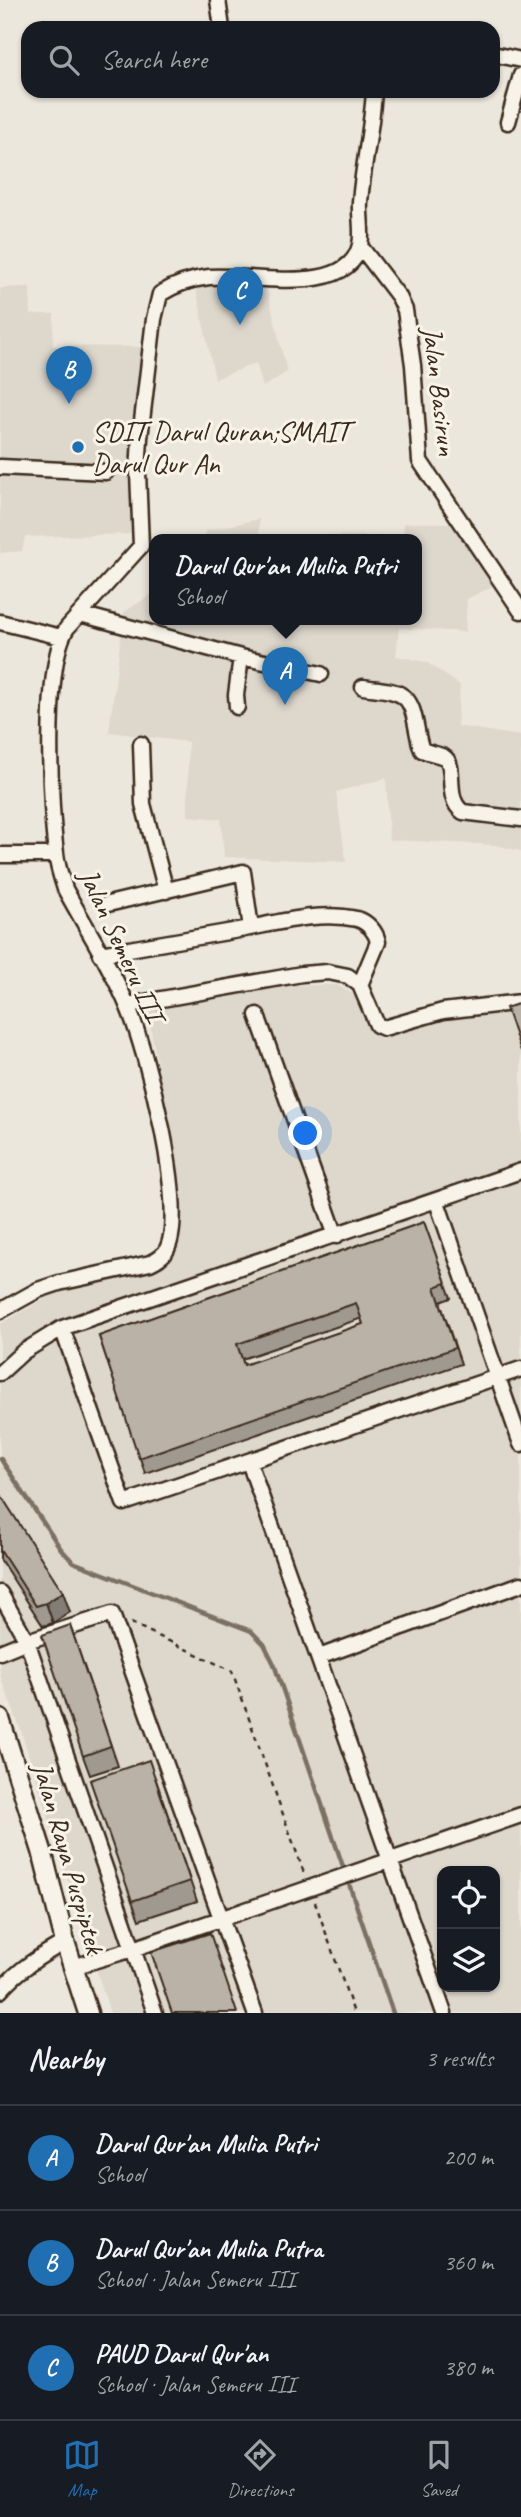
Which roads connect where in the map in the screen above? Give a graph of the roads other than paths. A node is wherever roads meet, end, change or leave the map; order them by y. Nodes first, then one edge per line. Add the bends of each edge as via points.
1 (218, 0) edge
2 (221, 21) edge
3 (500, 56) edge
4 (521, 60) edge
5 (521, 75) edge
6 (374, 98) edge
7 (508, 122) dead end
8 (360, 246) junction
9 (0, 467) edge
10 (106, 472) dead end
11 (521, 611) edge
12 (80, 614) junction
13 (0, 622) edge
14 (61, 637) junction
15 (241, 657) junction
16 (321, 674) dead end
17 (363, 687) dead end
18 (237, 707) dead end
19 (141, 744) dead end
20 (521, 819) edge
21 (0, 855) edge
22 (56, 855) junction
23 (166, 891) junction
24 (108, 904) dead end
25 (251, 928) junction
26 (100, 954) junction
27 (360, 985) junction
28 (521, 1002) edge
29 (128, 1005) junction
30 (257, 1015) dead end
31 (521, 1171) edge
32 (436, 1202) junction
33 (336, 1236) junction
34 (0, 1311) edge
35 (62, 1328) junction
36 (521, 1368) edge
37 (0, 1373) edge
38 (497, 1377) junction
39 (521, 1444) edge
40 (249, 1462) junction
41 (521, 1584) edge
42 (0, 1593) edge
43 (27, 1641) junction
44 (0, 1652) edge
45 (319, 1657) junction
46 (0, 1719) edge
47 (521, 1815) edge
48 (391, 1860) junction
49 (220, 1918) junction
50 (65, 1942) junction
51 (133, 1949) junction
52 (73, 1967) junction
53 (0, 1991) edge
54 (88, 2013) edge
55 (155, 2013) edge
56 (255, 2013) edge
57 (444, 2013) edge

1 - 2 street
3 - 4 street
5 - 7 street
6 - 8 street via 360,201
8 - 11 street, Jalan Basirun via 405,310 420,461
8 - 12 street via 343,270 319,278 210,277 172,286 160,295 140,438 141,546
9 - 10 street
12 - 14 street
12 - 15 street
13 - 14 street
14 - 22 street, Jalan Semeru III via 50,748
15 - 16 street
15 - 18 street
17 - 20 street via 401,694 408,701 422,750 449,763 451,798 457,808
19 - 23 street via 143,804
21 - 22 street
22 - 26 street, Jalan Semeru III via 65,889
23 - 24 street
23 - 25 street via 243,872
25 - 26 street
25 - 27 street via 296,919 363,921 378,942
26 - 29 street, Jalan Semeru III
27 - 28 street via 377,1025 384,1028 443,1011
27 - 29 street via 348,976 315,972
29 - 34 street, Jalan Semeru III via 160,1111 172,1216 167,1250 150,1263 38,1290
30 - 33 street
31 - 32 street
32 - 33 street
32 - 38 street
33 - 35 street
35 - 37 street
35 - 40 street via 124,1503
36 - 38 street
38 - 39 street
38 - 40 street
40 - 45 street
41 - 45 street
42 - 43 street
43 - 44 street
43 - 49 street via 112,1614 158,1762
43 - 51 street via 86,1788
45 - 48 street
46 - 50 main road, Jalan Raya Puspiptek
47 - 48 street
48 - 49 street
48 - 57 street
49 - 51 street
49 - 56 street
50 - 52 main road, Jalan Raya Puspiptek
50 - 53 street via 31,1961
51 - 52 street
51 - 55 street
52 - 54 main road, Jalan Raya Puspiptek

